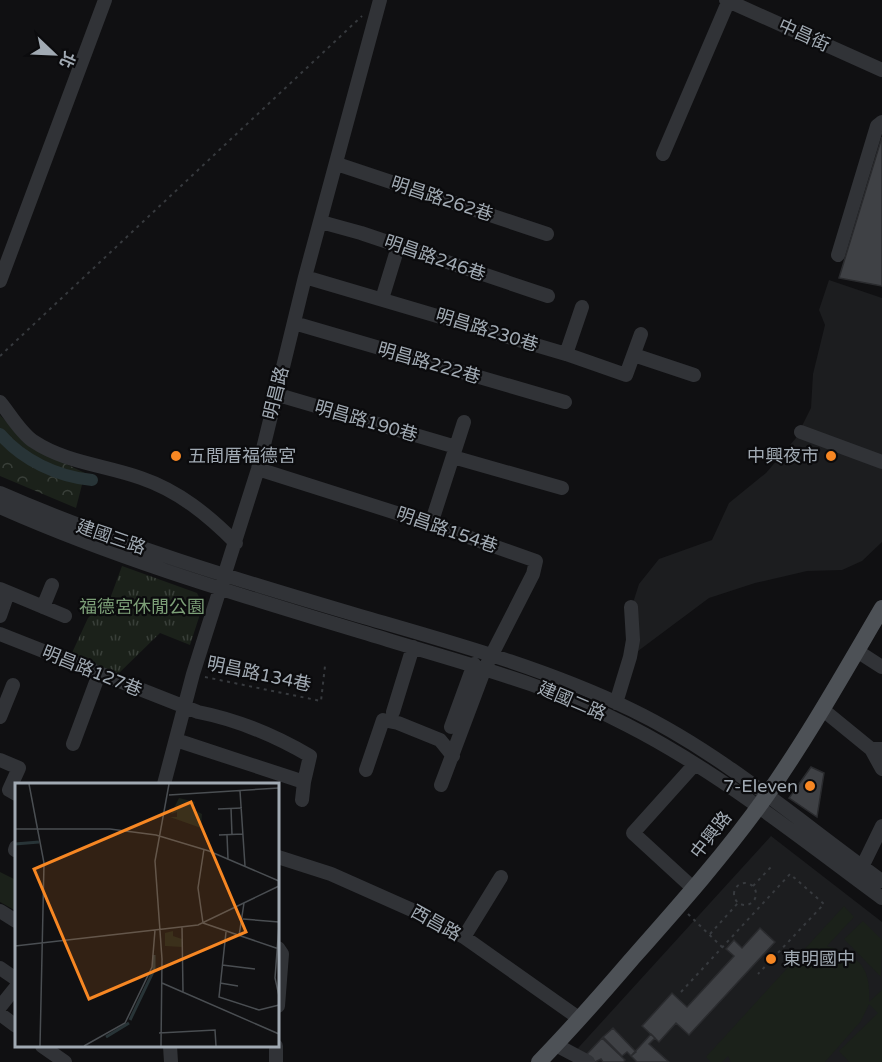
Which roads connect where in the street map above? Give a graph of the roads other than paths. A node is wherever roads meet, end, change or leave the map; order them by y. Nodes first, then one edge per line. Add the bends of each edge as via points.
1 (105, 0) edge
2 (380, 0) edge
3 (728, 0) edge
4 (882, 70) edge
5 (882, 122) edge
6 (663, 154) dead end
7 (337, 164) junction
8 (321, 222) junction
9 (547, 234) dead end
10 (398, 247) junction
11 (838, 255) dead end
12 (305, 277) junction
13 (0, 281) edge
14 (548, 296) dead end
15 (382, 298) junction
16 (582, 307) dead end
17 (294, 323) junction
18 (641, 334) dead end
19 (566, 354) junction
20 (634, 355) junction
21 (694, 375) dead end
22 (275, 394) junction
23 (0, 402) edge
24 (565, 402) dead end
25 (464, 422) dead end
26 (801, 432) dead end
27 (455, 452) junction
28 (882, 462) edge
29 (258, 469) junction
30 (562, 488) dead end
31 (0, 493) edge
32 (0, 507) edge
33 (431, 524) junction
34 (236, 543) junction
35 (222, 583) junction
36 (52, 585) dead end
37 (4, 591) edge
38 (43, 607) junction
39 (631, 607) dead end
40 (882, 608) edge
41 (0, 616) edge
42 (65, 616) dead end
43 (0, 634) edge
44 (413, 647) junction
45 (857, 651) junction
46 (492, 655) junction
47 (479, 666) junction
48 (882, 666) edge
49 (99, 674) junction
50 (13, 685) dead end
51 (616, 703) junction
52 (185, 707) junction
53 (822, 709) junction
54 (393, 712) dead end
55 (0, 717) edge
56 (451, 727) dead end
57 (176, 740) junction
58 (73, 744) dead end
59 (876, 749) edge
60 (453, 756) junction
61 (0, 760) edge
62 (695, 764) junction
63 (366, 770) dead end
64 (882, 770) edge
65 (304, 782) junction
66 (15, 783) edge
67 (164, 783) edge
68 (441, 785) dead end
69 (302, 800) dead end
70 (762, 801) junction
71 (882, 826) edge
72 (279, 857) edge
73 (862, 867) junction
74 (501, 877) dead end
75 (882, 881) edge
76 (694, 889) junction
77 (882, 898) edge
78 (0, 910) edge
79 (15, 920) edge
80 (464, 937) junction
81 (279, 950) edge
82 (0, 968) edge
83 (15, 978) edge
84 (15, 988) edge
85 (279, 993) edge
86 (0, 1007) edge
87 (0, 1014) edge
88 (580, 1019) junction
89 (15, 1025) edge
90 (556, 1045) junction
91 (43, 1047) edge
92 (65, 1062) edge
93 (539, 1062) edge
94 (588, 1062) edge

1 - 13 street
2 - 7 street, 明昌路
3 - 4 street, 中昌街
3 - 6 street
5 - 11 street via 877,126
7 - 8 street, 明昌路
7 - 9 street, 明昌路262巷
8 - 10 street, 明昌路246巷
8 - 12 street, 明昌路
10 - 14 street, 明昌路246巷
10 - 15 street
12 - 15 street, 明昌路230巷
12 - 17 street, 明昌路
15 - 19 street, 明昌路230巷
16 - 19 street
17 - 22 street, 明昌路
17 - 24 street, 明昌路222巷
18 - 20 street, 明昌路230巷
19 - 20 street, 明昌路230巷 via 626,375
20 - 21 street
22 - 27 street, 明昌路190巷
22 - 29 street, 明昌路
23 - 34 street via 30,439 40,445 73,460 141,478 170,491 214,521
25 - 27 street
26 - 28 street
27 - 30 street, 明昌路190巷
27 - 33 street
29 - 33 street, 明昌路154巷
29 - 34 street, 明昌路
31 - 35 street, 建國三路
32 - 35 street, 建國三路 via 52,531
33 - 46 street, 明昌路154巷 via 536,561
34 - 35 street, 明昌路
35 - 44 street, 建國二路
35 - 46 street, 建國二路
35 - 52 street, 明昌路
36 - 38 street
37 - 38 street
37 - 41 street
38 - 42 street
39 - 51 street via 633,640
40 - 45 main road, 中興路
43 - 49 street, 明昌路127巷
44 - 47 street, 建國二路
44 - 54 street
45 - 48 street
45 - 53 main road, 中興路
46 - 47 street
46 - 51 street, 建國二路
47 - 56 street
47 - 60 street
47 - 62 street, 建國二路 via 536,685 626,724
49 - 52 street, 明昌路127巷
49 - 58 street
50 - 55 street
51 - 70 street, 建國二路 via 695,746
52 - 57 street, 明昌路
52 - 65 street, 明昌路127巷 via 278,737 310,756
53 - 59 street
53 - 70 main road, 中興路
57 - 65 street
57 - 67 street, 明昌路
59 - 64 street
60 - 63 street via 440,740 383,720
60 - 68 street
61 - 66 street via 19,768
62 - 70 street, 建國二路
62 - 76 street via 633,833
65 - 69 street
70 - 73 street, 建國二路
70 - 76 main road, 中興路
70 - 77 street, 建國二路
71 - 73 street
72 - 80 street, 西昌路 via 371,891
73 - 75 street, 建國二路
74 - 80 street
76 - 88 main road, 中興路
78 - 79 street
80 - 88 street, 西昌路
81 - 85 street
82 - 83 street
84 - 86 street
87 - 89 street
88 - 90 main road, 中興路
90 - 93 main road, 中興路
90 - 94 street
91 - 92 street

